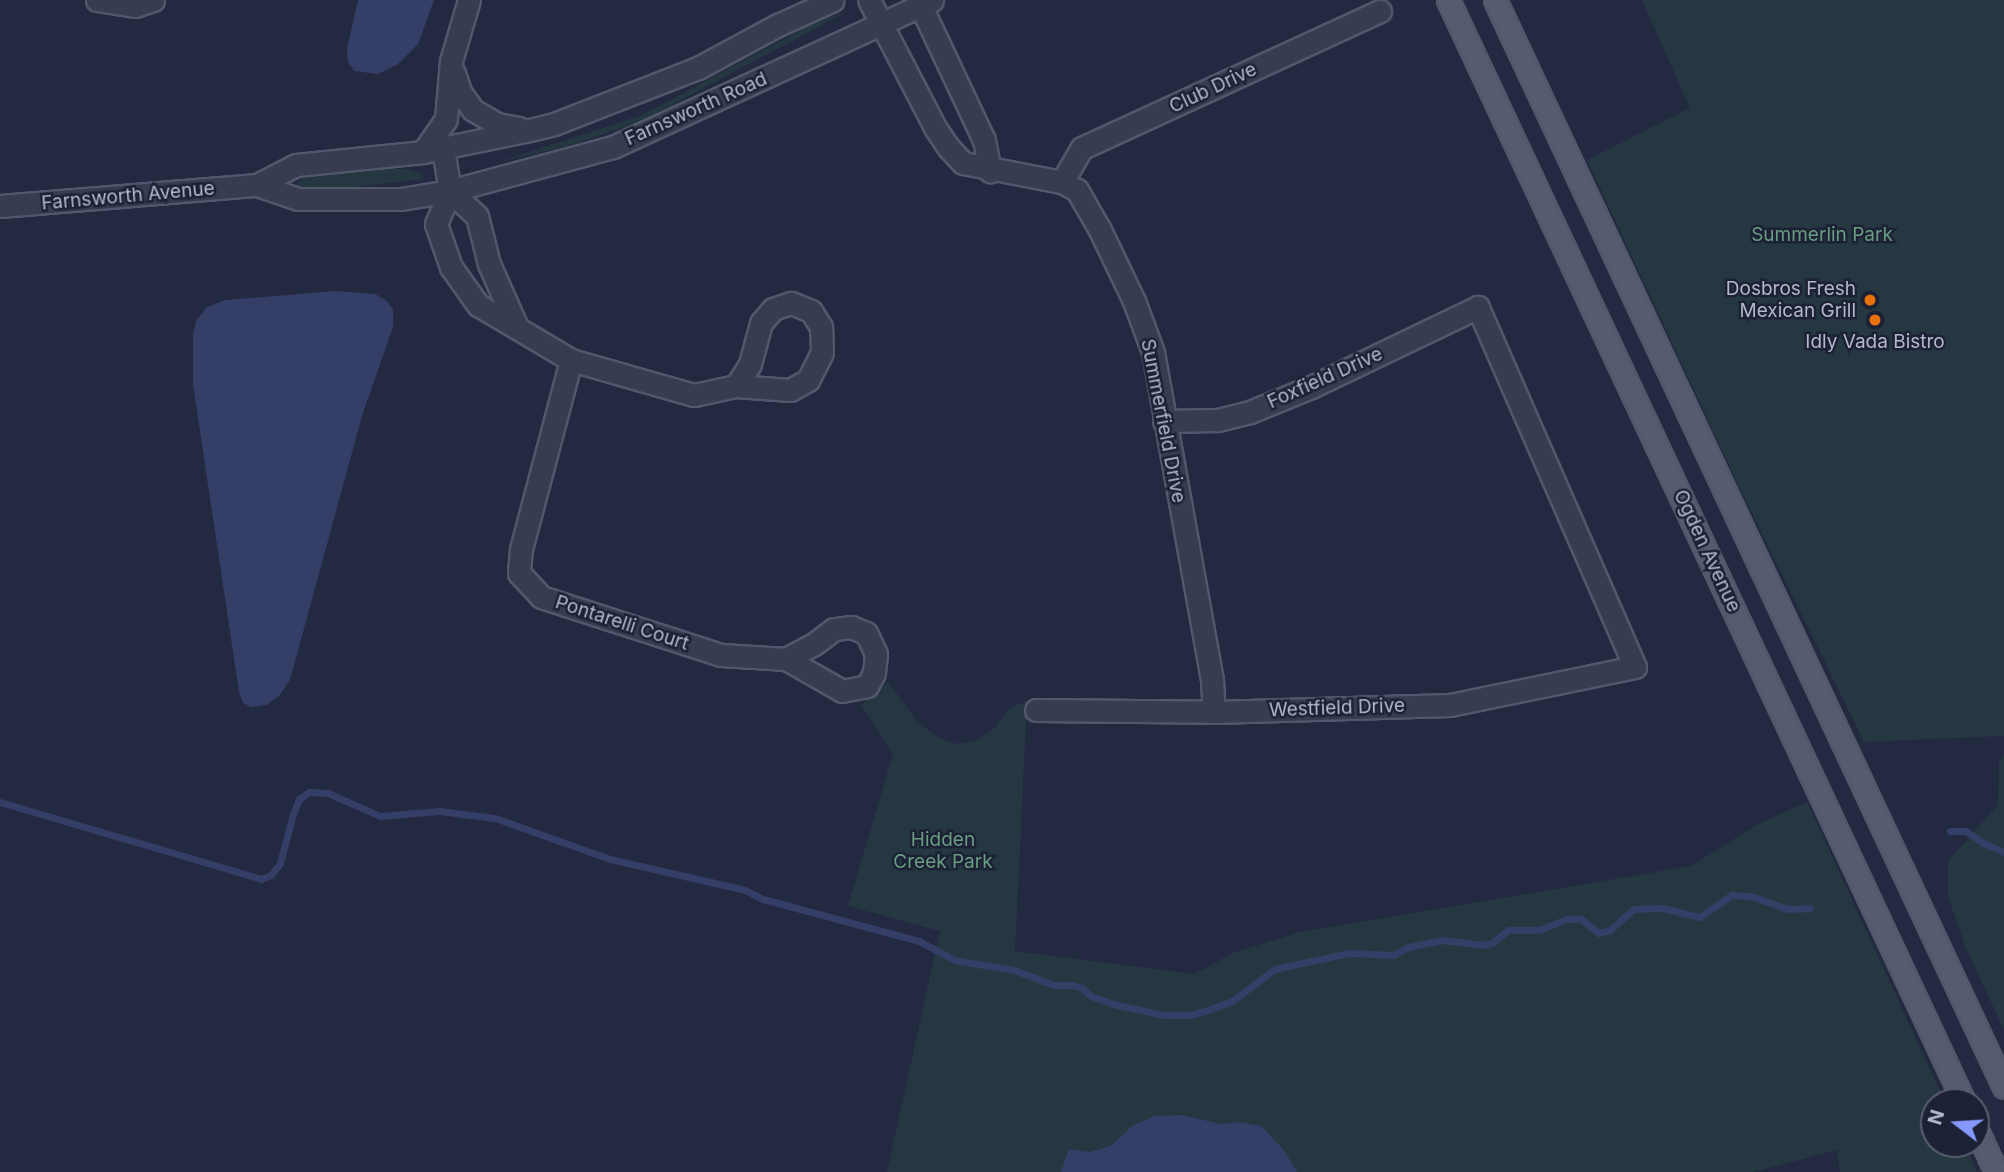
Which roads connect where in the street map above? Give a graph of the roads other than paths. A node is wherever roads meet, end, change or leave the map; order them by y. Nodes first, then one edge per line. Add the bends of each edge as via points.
1 (97, 0) edge
2 (153, 0) edge
3 (468, 0) edge
4 (833, 0) edge
5 (869, 0) edge
6 (1448, 0) edge
7 (1495, 0) edge
8 (924, 2) edge
9 (1380, 11) dead end
10 (881, 23) junction
11 (451, 61) junction
12 (530, 130) junction
13 (433, 150) junction
14 (990, 171) junction
15 (1062, 182) junction
16 (257, 185) junction
17 (450, 191) junction
18 (0, 206) edge
19 (516, 326) junction
20 (571, 360) junction
21 (736, 386) junction
22 (1164, 421) junction
23 (786, 659) dead end
24 (1634, 667) joint
25 (1036, 710) dead end
26 (1214, 712) junction
27 (2004, 1087) edge
28 (1957, 1088) edge

1 - 2 street via 135,6
3 - 11 street
4 - 12 street, Farnsworth Road via 698,68
5 - 10 street
6 - 28 main road, Ogden Avenue
7 - 27 main road
8 - 10 street, Farnsworth Road
8 - 14 street via 984,141
9 - 15 street, Club Drive via 1083,148
10 - 14 street via 948,148 963,163
10 - 17 street, Farnsworth Road via 612,147
11 - 12 street via 460,92 473,110 497,124
11 - 13 street via 446,119
12 - 13 street, Farnsworth Road
13 - 16 street, Farnsworth Avenue via 296,165
13 - 17 street
14 - 15 street
15 - 22 street, Summerfield Drive via 1077,190 1134,301 1153,352
16 - 17 street, Farnsworth Avenue via 298,198 401,199
16 - 18 street, Farnsworth Avenue
17 - 19 street via 477,216 489,264
17 - 19 street via 436,224 451,267 478,305
19 - 20 street
20 - 21 street via 694,395
20 - 23 street, Pontarelli Court via 521,549 519,573 541,597 652,634 722,655
21 - 21 street via 790,390 808,380 822,352 821,327 811,311 791,303 774,309 761,323 750,364
22 - 24 street, Foxfield Drive via 1217,420 1250,412 1478,307
22 - 26 street, Summerfield Drive via 1212,679
24 - 26 street, Westfield Drive via 1450,705
25 - 26 street, Westfield Drive

